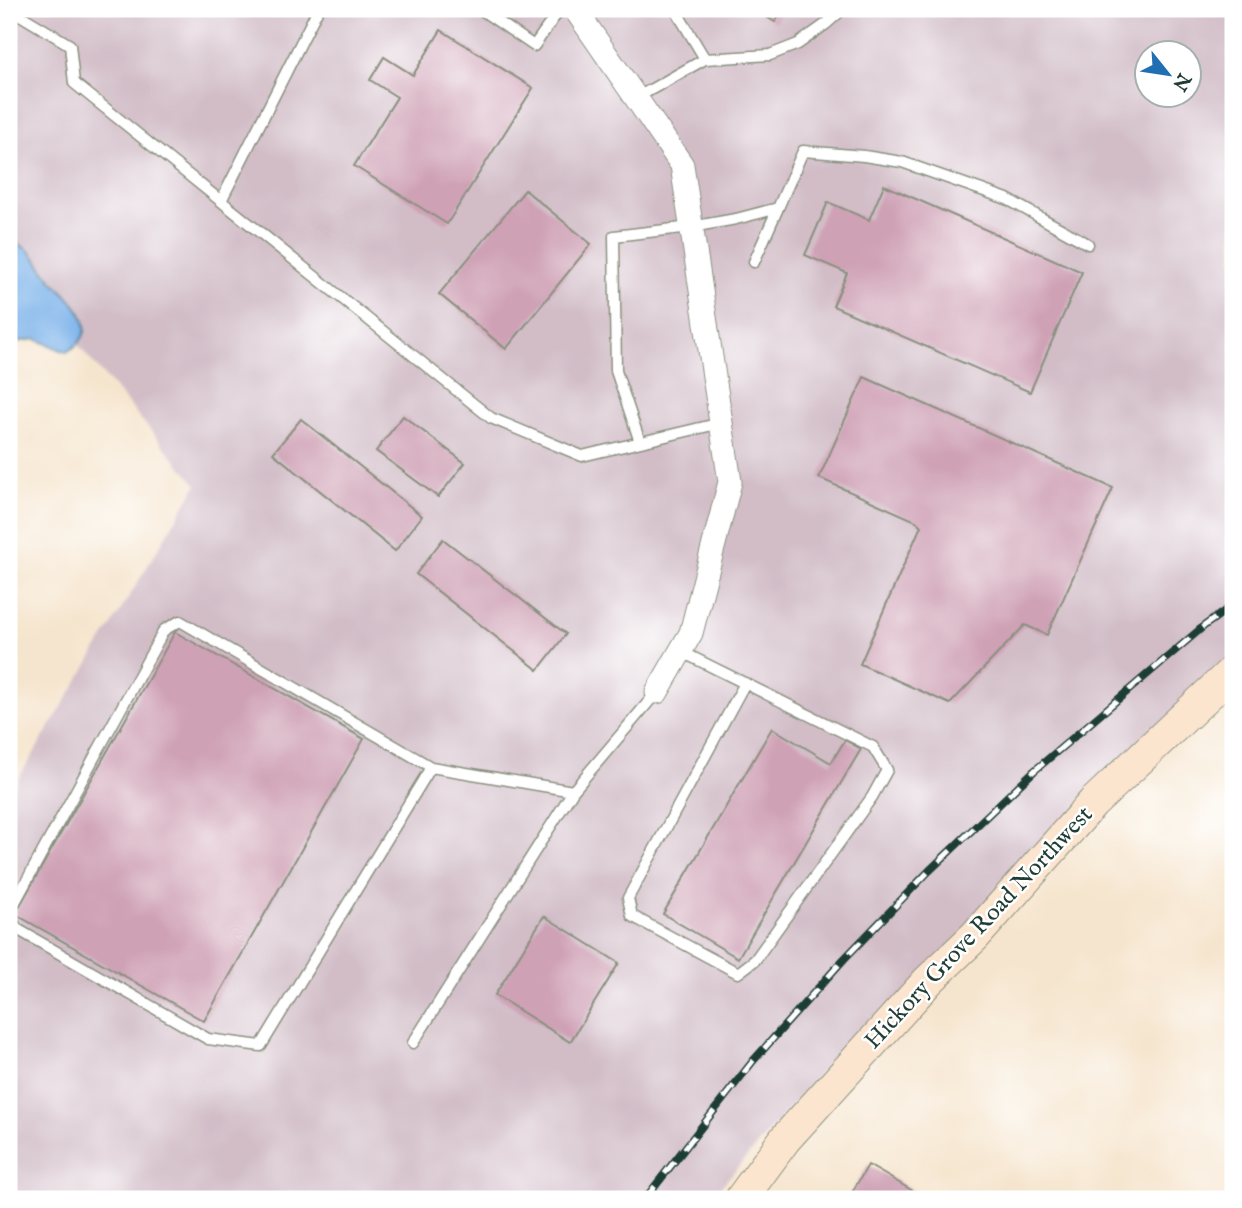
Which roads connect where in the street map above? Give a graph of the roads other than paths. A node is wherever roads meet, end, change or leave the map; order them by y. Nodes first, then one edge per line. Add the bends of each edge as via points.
1 (10, 9) edge
2 (318, 9) edge
3 (480, 9) edge
4 (560, 9) edge
5 (575, 9) edge
6 (676, 9) edge
7 (843, 9) edge
8 (705, 59) junction
9 (636, 98) junction
10 (221, 201) junction
11 (778, 208) junction
12 (691, 227) junction
13 (1088, 244) dead end
14 (754, 262) dead end
15 (721, 423) junction
16 (640, 442) junction
17 (680, 651) junction
18 (1233, 671) edge
19 (745, 683) junction
20 (657, 692) joint
21 (431, 766) junction
22 (573, 791) junction
23 (9, 914) edge
24 (413, 1043) dead end
25 (741, 1199) edge

1 - 10 lane via 70,45 74,83
2 - 10 lane
3 - 4 lane via 534,46
5 - 9 street
6 - 8 lane
7 - 8 lane via 797,44 771,55
8 - 9 lane
9 - 12 street via 682,165
10 - 16 lane via 491,418 582,456
11 - 12 lane
11 - 13 lane via 803,151 864,156 902,162 1007,199
11 - 14 lane
12 - 15 street
12 - 16 lane via 614,236 616,371
15 - 16 lane
15 - 17 street via 730,482 691,633
17 - 19 lane
17 - 20 street
18 - 25 street, Hickory Grove Road Northwest via 1093,803 785,1139
19 - 19 lane via 873,747 887,770 755,960 738,973 632,916 628,898
20 - 22 lane
21 - 22 lane
21 - 23 lane via 261,1046 208,1039 17,929
21 - 23 lane via 180,621 164,630
22 - 24 lane

